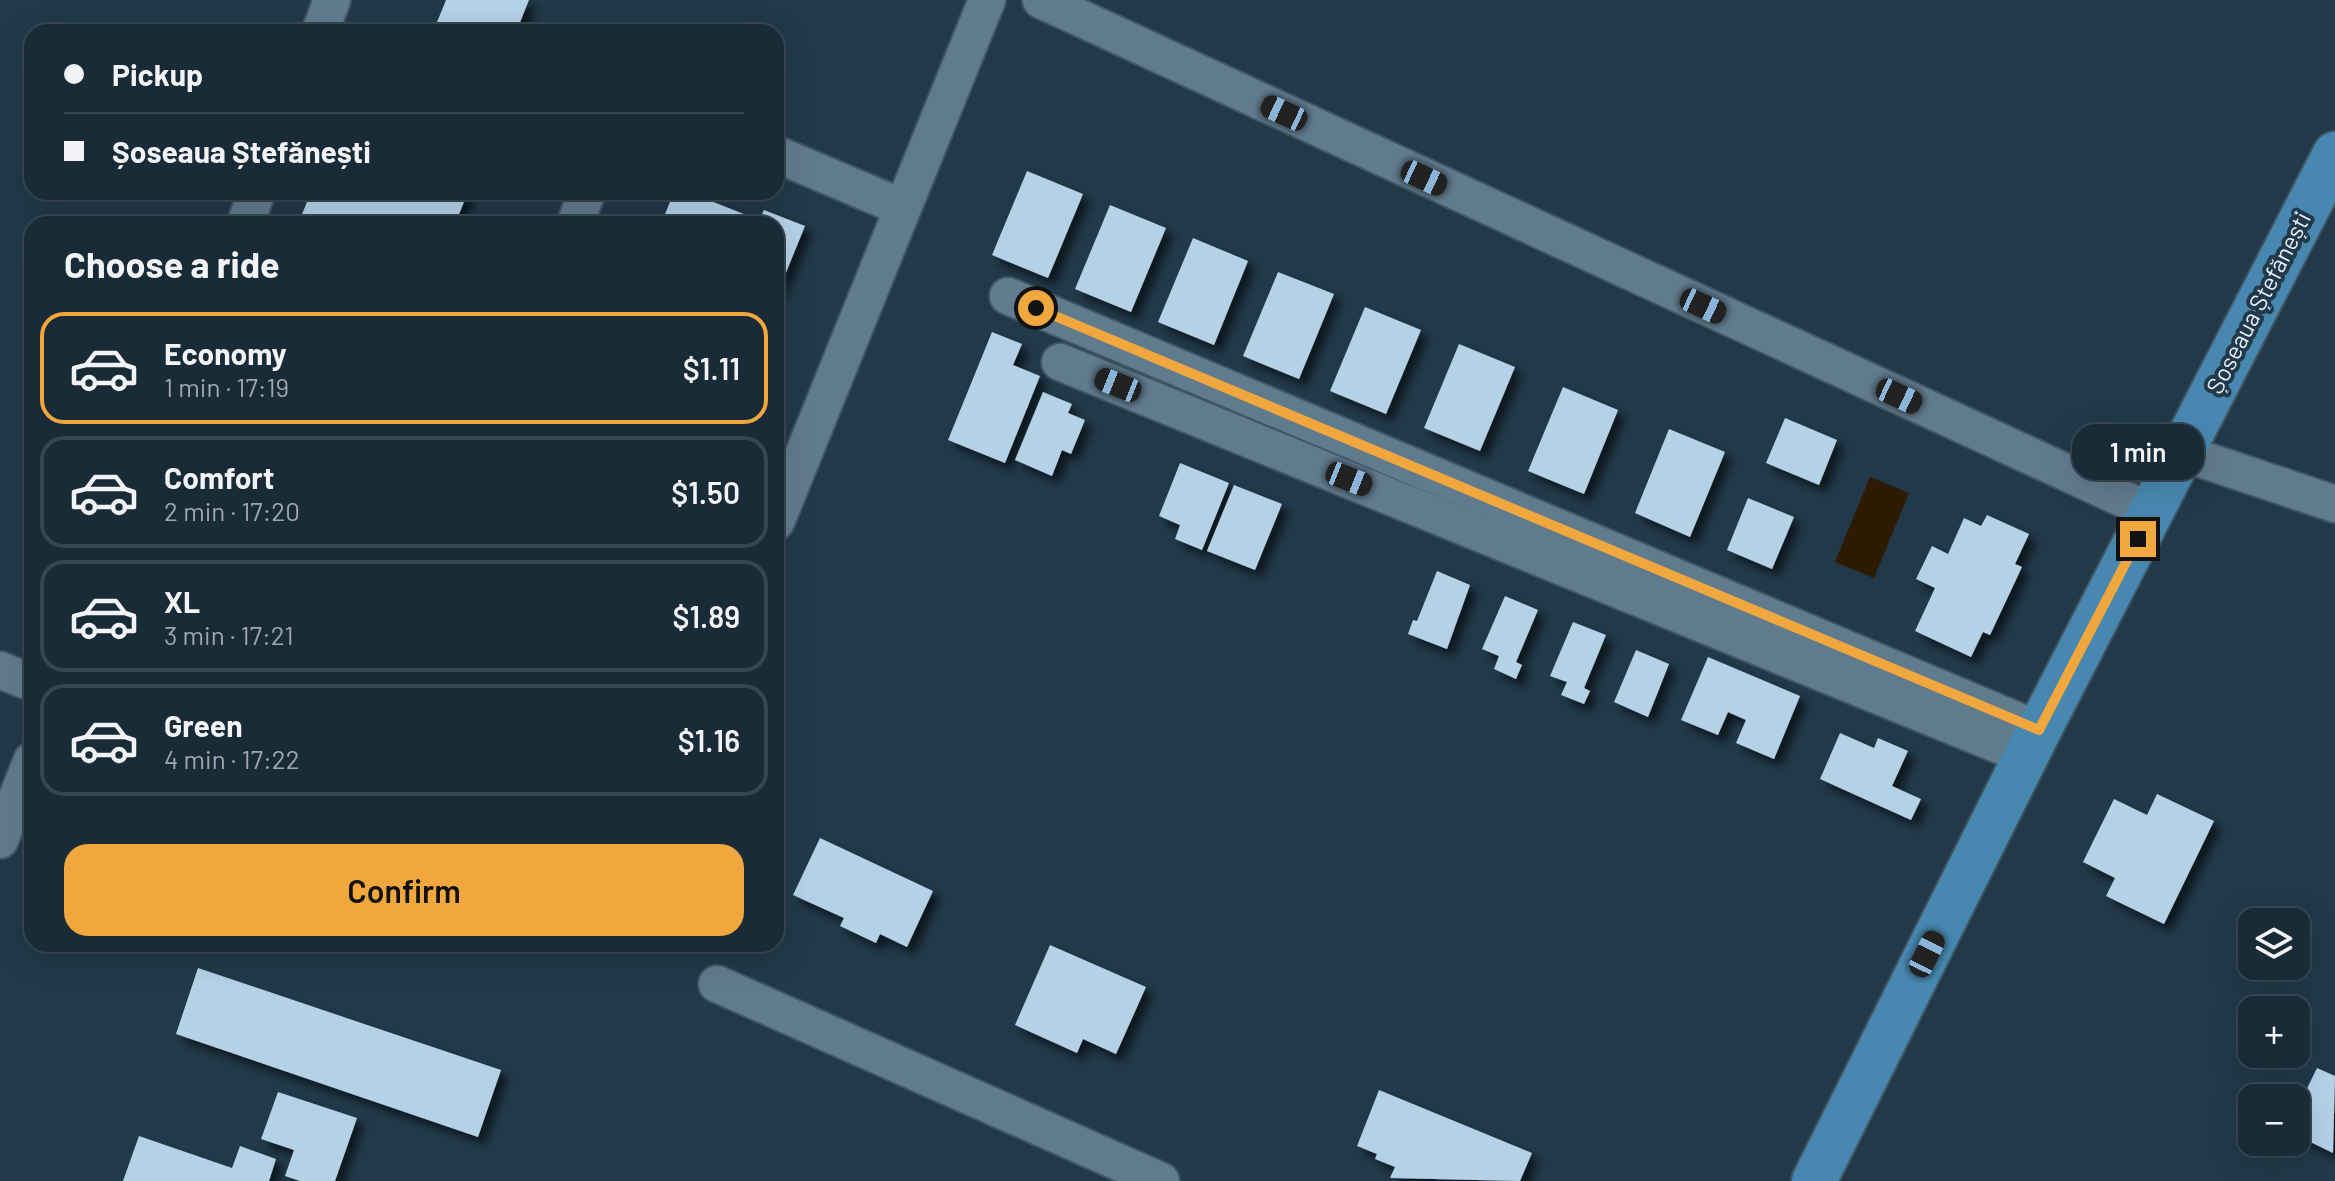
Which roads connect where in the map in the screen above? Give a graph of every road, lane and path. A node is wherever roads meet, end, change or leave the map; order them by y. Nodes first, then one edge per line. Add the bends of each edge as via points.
1 (332, 0) edge
2 (987, 0) edge
3 (1041, 0) edge
4 (323, 24) edge
5 (2335, 154) edge
6 (784, 157) edge
7 (901, 207) junction
8 (1008, 296) dead end
9 (1060, 362) dead end
10 (2183, 453) junction
11 (784, 502) edge
12 (2335, 504) edge
13 (2152, 512) junction
14 (0, 670) edge
15 (24, 680) edge
16 (2032, 743) junction
17 (24, 780) edge
18 (0, 840) edge
19 (717, 984) dead end
20 (1161, 1181) edge
21 (1814, 1181) edge

1 - 4 street
2 - 7 street
3 - 13 street
5 - 10 main road, Șoseaua Ștefănești
6 - 7 street
7 - 11 street
8 - 16 street
9 - 16 street
10 - 12 street
10 - 13 main road, Șoseaua Ștefănești
13 - 16 main road, Șoseaua Ștefănești
14 - 15 street
16 - 21 main road, Șoseaua Ștefănești
17 - 18 street
19 - 20 street

